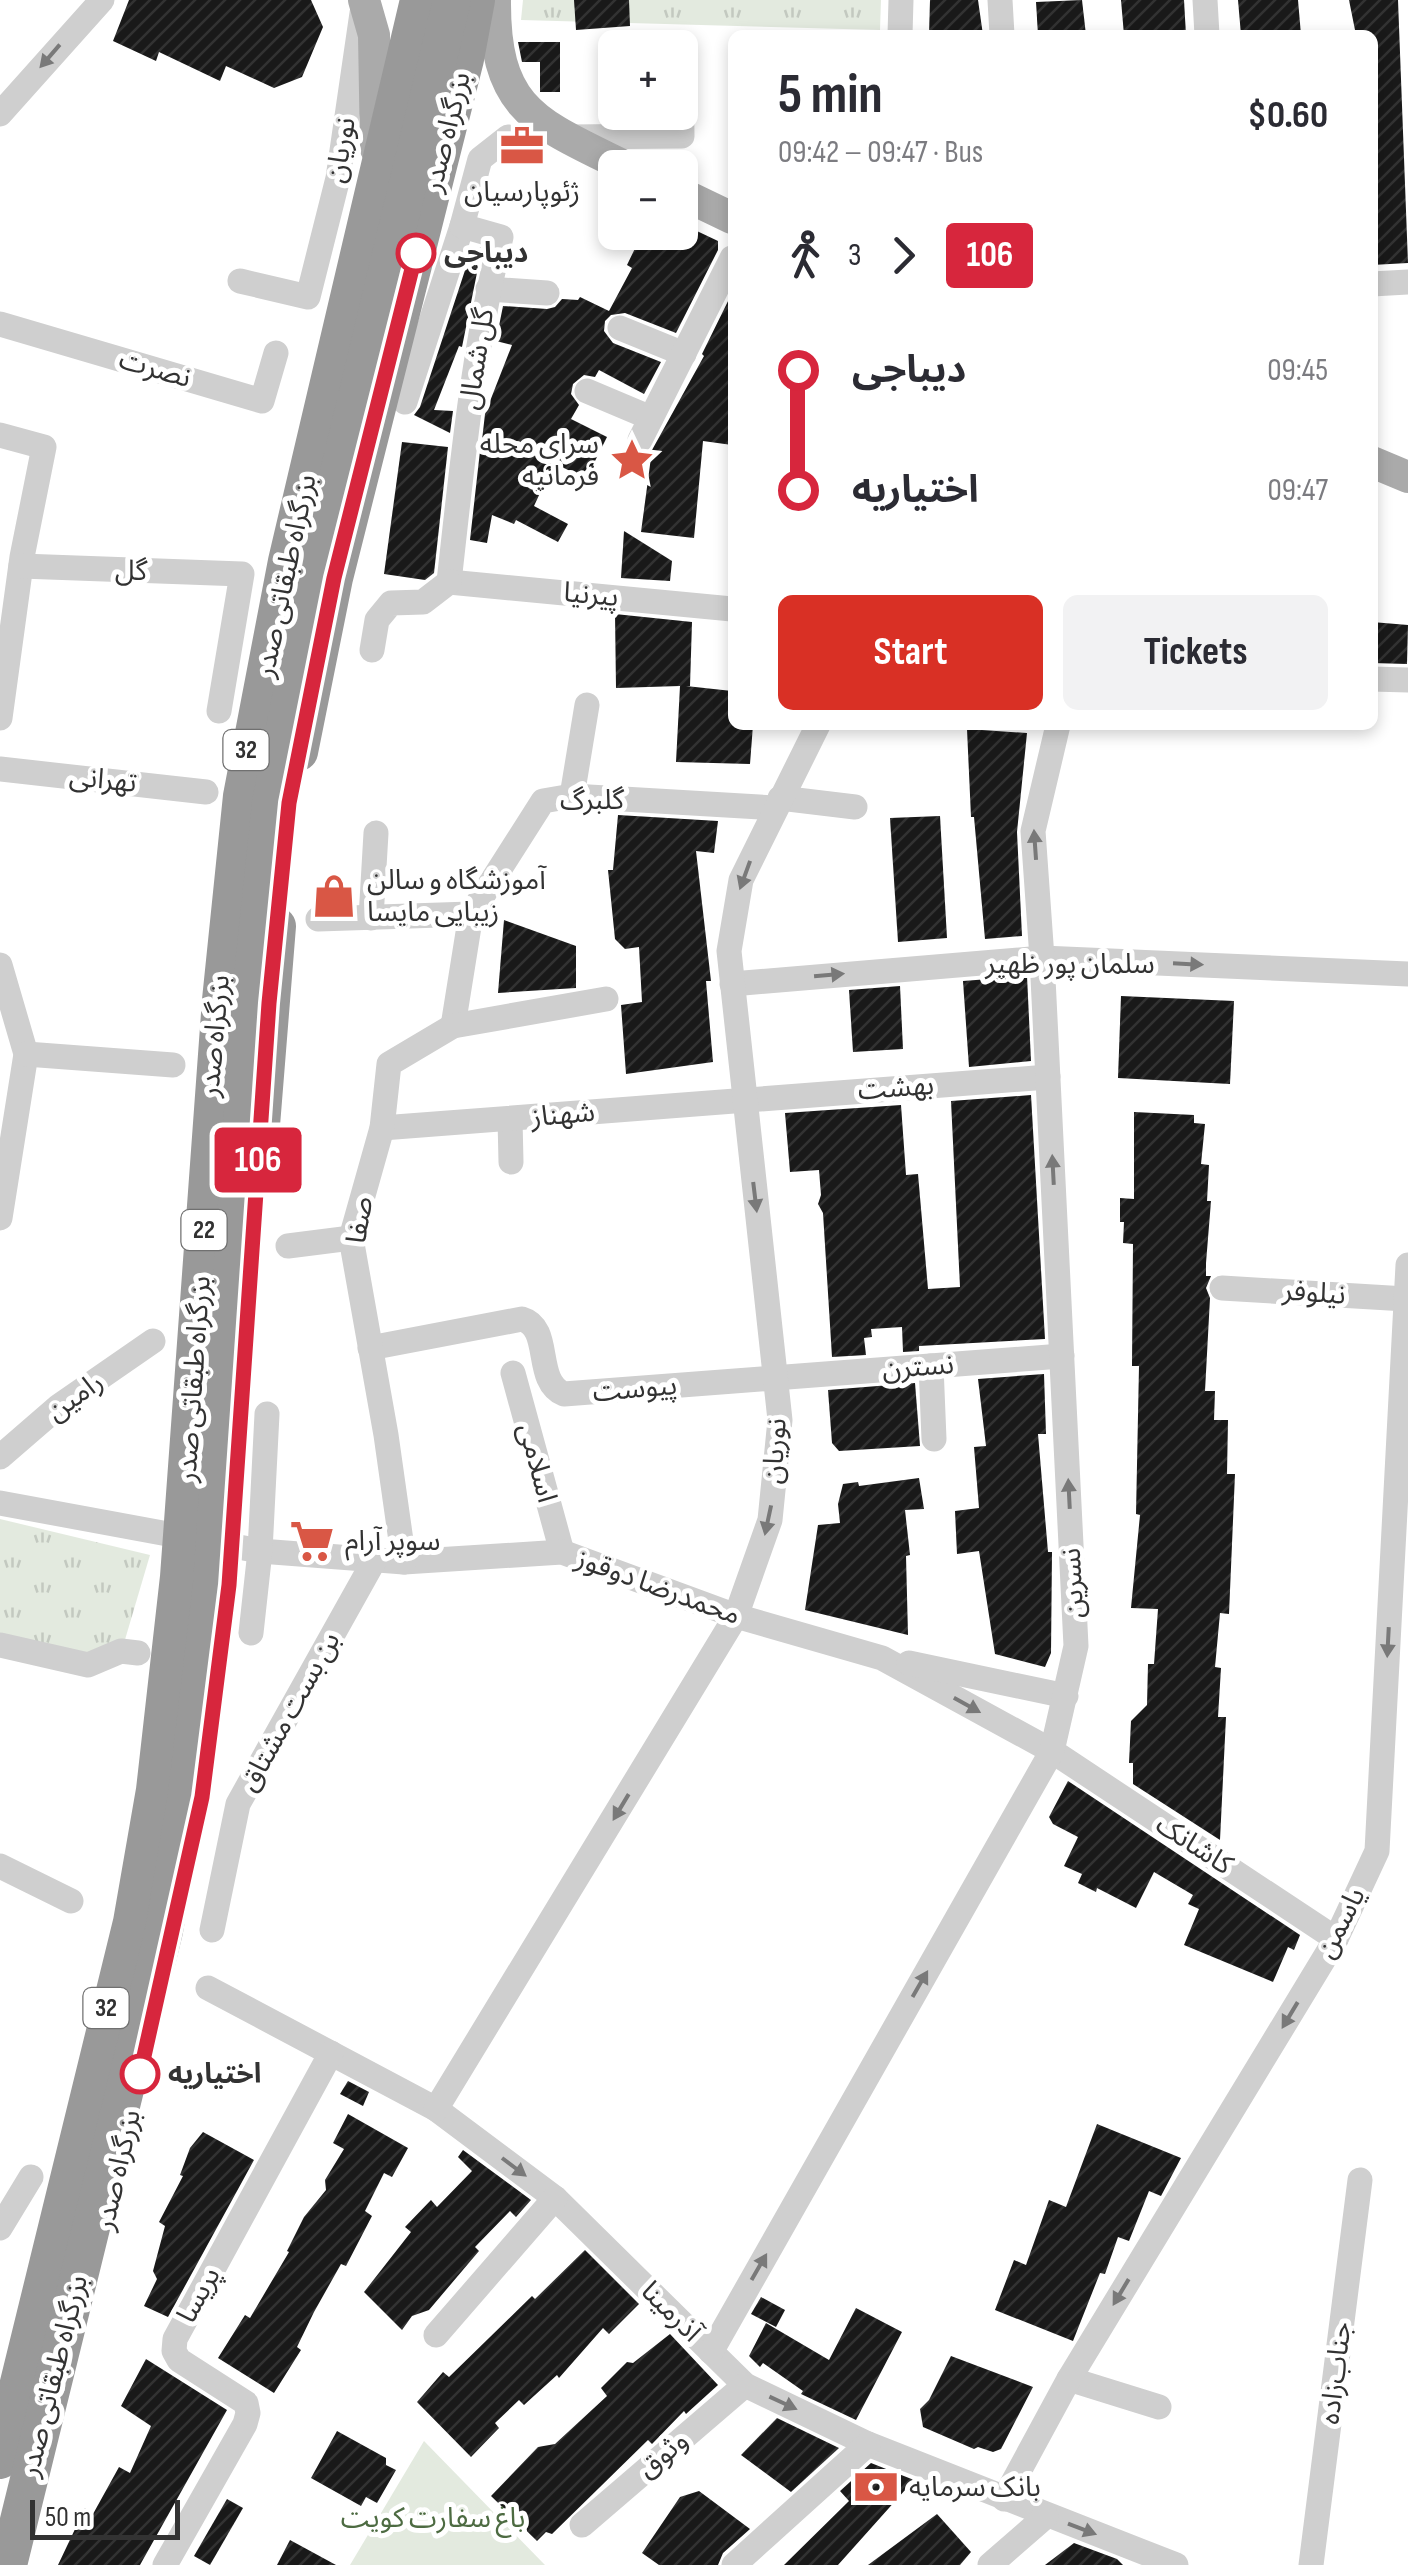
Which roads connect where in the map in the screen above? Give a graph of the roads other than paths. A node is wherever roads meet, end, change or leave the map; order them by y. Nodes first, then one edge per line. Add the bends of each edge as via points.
1 (102, 0) edge
2 (364, 0) edge
3 (416, 0) edge
4 (452, 0) edge
5 (476, 0) edge
6 (495, 0) edge
7 (901, 0) edge
8 (1000, 0) edge
9 (1204, 0) edge
10 (900, 30) edge
11 (1002, 30) edge
12 (1207, 30) edge
13 (0, 114) edge
14 (682, 130) edge
15 (508, 137) dead end
16 (566, 137) junction
17 (598, 153) edge
18 (376, 173) junction
19 (698, 202) edge
20 (728, 216) edge
21 (462, 226) junction
22 (728, 266) edge
23 (240, 281) dead end
24 (1408, 282) edge
25 (1378, 284) edge
26 (488, 289) junction
27 (547, 293) dead end
28 (0, 324) edge
29 (620, 328) dead end
30 (276, 352) dead end
31 (684, 354) junction
32 (587, 391) dead end
33 (404, 402) dead end
34 (0, 435) edge
35 (1378, 464) edge
36 (1408, 477) edge
37 (14, 559) edge
38 (449, 582) junction
39 (728, 609) edge
40 (372, 650) dead end
41 (1378, 679) edge
42 (1408, 680) edge
43 (587, 705) dead end
44 (219, 711) dead end
45 (0, 718) edge
46 (815, 730) edge
47 (1057, 730) edge
48 (0, 769) edge
49 (206, 792) dead end
50 (572, 796) junction
51 (778, 803) junction
52 (856, 807) dead end
53 (376, 833) dead end
54 (471, 914) junction
55 (318, 918) dead end
56 (372, 918) junction
57 (1042, 958) junction
58 (0, 965) edge
59 (1408, 974) edge
60 (732, 984) junction
61 (606, 999) dead end
62 (453, 1026) junction
63 (26, 1054) junction
64 (173, 1065) dead end
65 (1048, 1077) junction
66 (744, 1100) junction
67 (510, 1119) junction
68 (382, 1128) junction
69 (510, 1162) dead end
70 (0, 1218) edge
71 (351, 1238) junction
72 (288, 1246) dead end
73 (1408, 1265) edge
74 (1222, 1288) dead end
75 (1406, 1299) edge
76 (153, 1341) dead end
77 (370, 1348) junction
78 (1062, 1356) junction
79 (931, 1366) junction
80 (514, 1373) dead end
81 (775, 1377) junction
82 (267, 1414) dead end
83 (934, 1439) dead end
84 (0, 1457) edge
85 (0, 1503) edge
86 (247, 1539) junction
87 (562, 1552) junction
88 (375, 1559) junction
89 (404, 1562) junction
90 (736, 1616) junction
91 (251, 1632) dead end
92 (0, 1645) edge
93 (138, 1653) dead end
94 (882, 1658) junction
95 (1066, 1696) junction
96 (1396, 1724) edge
97 (1052, 1752) junction
98 (0, 1866) edge
99 (71, 1901) dead end
100 (212, 1930) dead end
101 (1336, 1939) junction
102 (208, 1988) dead end
103 (331, 2053) junction
104 (436, 2109) junction
105 (30, 2176) dead end
106 (1360, 2180) dead end
107 (555, 2198) junction
108 (0, 2228) edge
109 (436, 2335) dead end
110 (711, 2352) junction
111 (1069, 2379) junction
112 (745, 2385) junction
113 (1159, 2407) dead end
114 (0, 2433) edge
115 (868, 2444) junction
116 (0, 2460) edge
117 (1004, 2500) junction
118 (1046, 2516) junction
119 (582, 2525) dead end
120 (1140, 2559) edge
121 (21, 2563) edge
122 (165, 2565) edge
123 (734, 2565) edge
124 (990, 2565) edge
125 (1176, 2565) edge
126 (1312, 2565) edge

1 -> 13 street
2 - 18 main road via 374,35
2 - 23 street, نوریان via 338,178 308,297
3 - 18 highway, بزرگراه صدر / 32
3 - 116 highway, بزرگراه طبقاتی صدر / 22, bridge via 287,561 242,796 179,1578 155,1790 132,1922
4 - 121 highway, بزرگراه طبقاتی صدر / 22, bridge via 313,581 271,803 250,1004 212,1584 187,1794 168,1911
5 - 86 highway, بزرگراه صدر / 32 via 334,578 289,803 269,1003
6 - 16 main road via 495,38 514,98
7 - 10 street
8 - 11 street
9 - 12 street
14 - 16 street via 682,136
15 - 21 street, گل شمال via 480,159
16 - 17 main road
18 - 114 highway, بزرگراه صدر / 32, bridge via 282,559 238,795 150,1788 127,1922
19 - 20 main road
21 - 26 street, گل شمال via 501,238
21 - 33 street, گل شمال
22 - 31 street
24 - 25 street
26 - 27 street
26 - 38 street, گل شمال
28 - 30 street, نصرت via 262,401
29 - 31 street
31 - 32 street via 645,429
34 - 37 street via 44,446
35 - 36 main road
37 - 44 street, گل via 242,574
37 - 45 street
38 - 39 street, پیرنیا
38 - 40 street via 423,602 391,603 377,620
41 - 42 street
43 - 50 street
46 - 51 street, نوریان
57 -> 47 street, نسرین via 1033,831
48 - 49 street, تهرانی
50 - 51 street, گلبرگ
50 - 54 street, گلبرگ via 543,801
51 - 52 street, گلبرگ
51 -> 60 street, نوریان via 741,880 729,951
53 - 56 street
54 - 56 street
54 - 62 street
55 - 56 street
57 -> 59 street, سلمان پور ظهیر
60 -> 57 street, سلمان پور ظهیر
57 - 65 street, نسرین
58 - 63 street
60 - 66 street, نوریان
61 - 62 street
62 - 68 street, صفا via 389,1064
63 - 64 street
63 - 70 street
65 - 66 street, بهشت
78 -> 65 street, نسرین
66 - 67 street, شهناز
66 -> 81 street, نوریان
67 - 68 street, شهناز
67 - 69 street
68 - 71 street, صفا
71 - 72 street
71 - 77 street, صفا
73 - 75 street, یاسمن
74 - 75 street, نیلوفر
75 -> 96 street, یاسمن
76 - 84 street, رامین via 58,1406
77 - 81 street, پیوست via 522,1319 536,1326 545,1370 559,1394
77 - 89 street, صفا
78 - 79 street, نسترن
95 -> 78 street, نسرین via 1076,1646
79 - 81 street, نسترن
79 - 83 street
80 - 87 street, اسلامی
81 -> 90 street, نوریان via 780,1420 770,1520
82 - 86 street
85 - 86 street, محمدرضا دوقوز
86 - 88 street, محمدرضا دوقوز
86 - 91 street
86 - 121 highway, بزرگراه صدر / 32 via 229,1585 202,1797 174,1933
87 - 89 street, محمدرضا دوقوز
87 - 90 street, محمدرضا دوقوز
88 - 89 street, محمدرضا دوقوز
88 - 100 street, بن بست مشتاق via 238,1804
90 - 94 street, محمدرضا دوقوز
90 -> 104 street, نوریان
92 - 93 street via 88,1664 121,1651
94 - 95 street
94 -> 97 street, محمدرضا دوقوز
95 - 97 street, نسرین
96 - 101 street, یاسمن via 1378,1851
97 - 101 street, کاشانک
110 -> 97 street, نسرین
98 - 99 street
101 -> 111 street, یاسمن
102 - 103 street, آذرمینا
103 - 104 street, آذرمینا
103 - 122 street, پریسا via 175,2340 180,2360 246,2404 248,2413
104 -> 107 street, آذرمینا
105 - 108 street
106 - 126 street, جناب‌زاده
107 - 109 street
107 - 110 street, آذرمینا
110 - 112 street, آذرمینا
111 - 113 street
111 - 117 street, یاسمن
112 -> 115 street, آذرمینا
112 - 119 street, وثوق
115 - 117 street, آذرمینا
115 - 123 street
117 - 118 street, آذرمینا
118 -> 120 street, آذرمینا
118 - 124 street
120 - 125 street, آذرمینا

